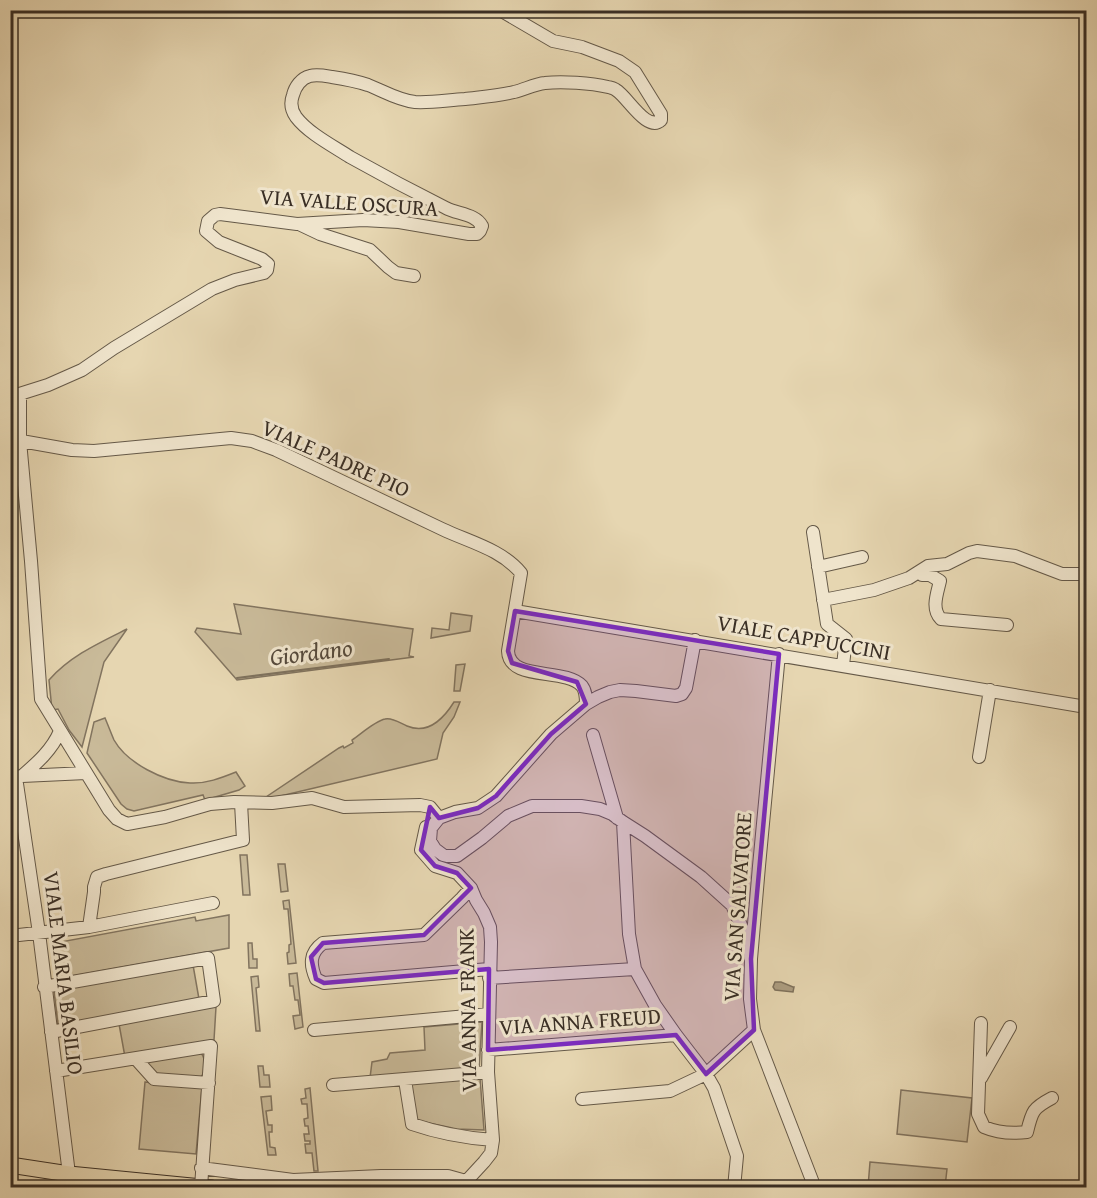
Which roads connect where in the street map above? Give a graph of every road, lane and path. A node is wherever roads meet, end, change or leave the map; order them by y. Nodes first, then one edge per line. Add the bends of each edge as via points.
1 (500, 10) edge
2 (297, 224) junction
3 (414, 276) dead end
4 (15, 395) edge
5 (15, 440) edge
6 (813, 532) dead end
7 (862, 556) dead end
8 (818, 567) junction
9 (919, 572) junction
10 (1086, 574) edge
11 (823, 600) junction
12 (515, 611) junction
13 (1008, 625) dead end
14 (695, 640) junction
15 (779, 654) junction
16 (843, 665) junction
17 (990, 690) junction
18 (586, 704) junction
19 (1086, 707) edge
20 (60, 731) junction
21 (593, 735) dead end
22 (979, 758) dead end
23 (86, 773) junction
24 (19, 776) junction
25 (15, 801) edge
26 (240, 803) junction
27 (430, 807) junction
28 (439, 818) junction
29 (620, 820) junction
30 (471, 888) junction
31 (213, 903) dead end
32 (89, 927) junction
33 (39, 933) junction
34 (10, 936) edge
35 (752, 959) junction
36 (635, 969) junction
37 (489, 973) junction
38 (44, 987) junction
39 (489, 1014) junction
40 (981, 1023) dead end
41 (1010, 1027) dead end
42 (314, 1030) dead end
43 (754, 1030) junction
44 (51, 1032) junction
45 (676, 1035) junction
46 (488, 1050) junction
47 (136, 1059) junction
48 (56, 1071) junction
49 (488, 1072) junction
50 (706, 1074) junction
51 (405, 1080) junction
52 (979, 1082) junction
53 (209, 1083) junction
54 (333, 1085) dead end
55 (582, 1098) dead end
56 (1052, 1098) dead end
57 (493, 1140) junction
58 (10, 1165) edge
59 (201, 1168) junction
60 (69, 1174) junction
61 (380, 1182) edge
62 (463, 1184) edge
63 (206, 1187) edge
64 (734, 1188) edge
65 (815, 1188) edge

1 - 2 street, VIA VALLE OSCURA via 553,41 619,61 635,72 661,120 647,121 620,92 610,87 541,83 482,98 414,102 350,80 311,75 298,84 291,99 292,110 304,126 396,183 476,219 482,226 477,234 470,234 399,222
2 - 3 street via 370,250 396,273
2 - 4 street, VIA VALLE OSCURA via 215,215 208,221 207,231 219,242 262,259 268,264 264,273 212,289 82,370
4 - 5 street
5 - 12 street, VIALE PADRE PIO via 94,451 231,438 252,441 506,558 521,573
5 - 20 street via 31,561 41,699
6 - 8 street
7 - 8 street
8 - 11 street
9 - 10 street via 977,551 1015,556 1062,574
9 - 11 street via 874,590
9 - 13 street via 940,581 934,608 941,619
11 - 16 street via 827,624 846,639
12 - 14 street, VIALE CAPPUCCINI
12 - 18 street via 508,658 525,670 577,682 585,692
14 - 15 street, VIALE CAPPUCCINI
14 - 18 street via 682,694 620,690
15 - 16 street, VIALE CAPPUCCINI
15 - 35 street, VIA SAN SALVATORE
16 - 17 street, VIALE CAPPUCCINI
17 - 19 street, VIALE CAPPUCCINI
17 - 22 street
18 - 28 street via 551,734 496,796 478,808
20 - 23 street
20 - 24 street via 40,760
21 - 29 street
23 - 24 street
23 - 26 street via 109,810 127,824 210,804
24 - 25 street, VIALE MARIA BASILIO
25 - 33 street, VIALE MARIA BASILIO
26 - 27 street via 312,798 344,807
26 - 32 street via 243,840 97,877
27 - 28 street
27 - 30 street, VIA ANNA FRANK via 421,849 435,866 457,873
28 - 29 street via 431,828 430,841 442,855 452,856 508,816 532,806 600,809
29 - 35 street via 732,904
29 - 36 street
30 - 37 street, VIA ANNA FRANK via 489,927
30 - 37 street via 424,935 323,943 311,957 312,969 316,979 324,983
31 - 32 street
32 - 33 street
33 - 34 street
33 - 38 street, VIALE MARIA BASILIO
35 - 43 street, VIA SAN SALVATORE via 750,999
36 - 37 street
36 - 45 street
37 - 39 street, VIA ANNA FRANK
38 - 44 street, VIALE MARIA BASILIO
38 - 44 street via 208,958 214,1000
39 - 42 street
39 - 46 street, VIA ANNA FRANK
40 - 52 street
41 - 52 street
43 - 50 street
43 - 65 street, VIA SAN SALVATORE
44 - 48 street, VIALE MARIA BASILIO
45 - 46 street, VIA ANNA FREUD
45 - 50 street
46 - 49 street, VIA ANNA FRANK
47 - 48 street
47 - 53 street via 154,1079
47 - 53 street via 212,1046
48 - 60 street, VIALE MARIA BASILIO
49 - 51 street
49 - 57 street, VIA ANNA FRANK
50 - 55 street via 670,1091
50 - 64 street via 737,1156
51 - 54 street
51 - 57 street via 412,1124
52 - 56 street via 978,1114 984,1127 996,1132 1026,1132 1033,1112
53 - 59 street
57 - 62 street via 491,1153
58 - 60 main road
59 - 61 street via 293,1180
59 - 63 street
60 - 63 main road
61 - 62 street via 448,1176

